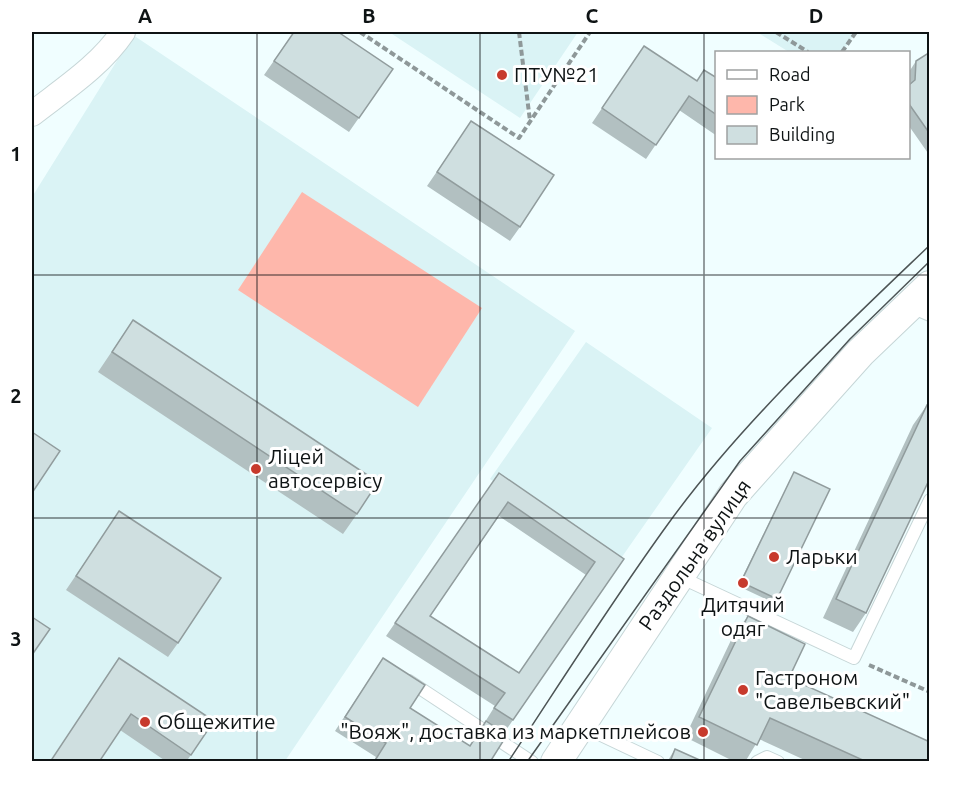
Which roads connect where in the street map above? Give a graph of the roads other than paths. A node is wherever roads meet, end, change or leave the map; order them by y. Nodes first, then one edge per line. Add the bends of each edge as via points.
1 (123, 32) edge
2 (32, 114) edge
3 (923, 302) edge
4 (930, 500) edge
5 (679, 576) junction
6 (399, 675) edge
7 (580, 725) junction
8 (532, 762) edge
9 (556, 762) edge
10 (658, 762) edge
11 (757, 762) edge
12 (778, 762) edge

1 - 2 street via 99,61
3 - 5 street, Раздольна вулиця via 860,353 733,495
4 - 5 lane via 854,658
5 - 7 street, Раздольна вулиця
6 - 8 lane
7 - 9 street, Раздольна вулиця
7 - 10 lane
11 - 12 lane via 767,757

